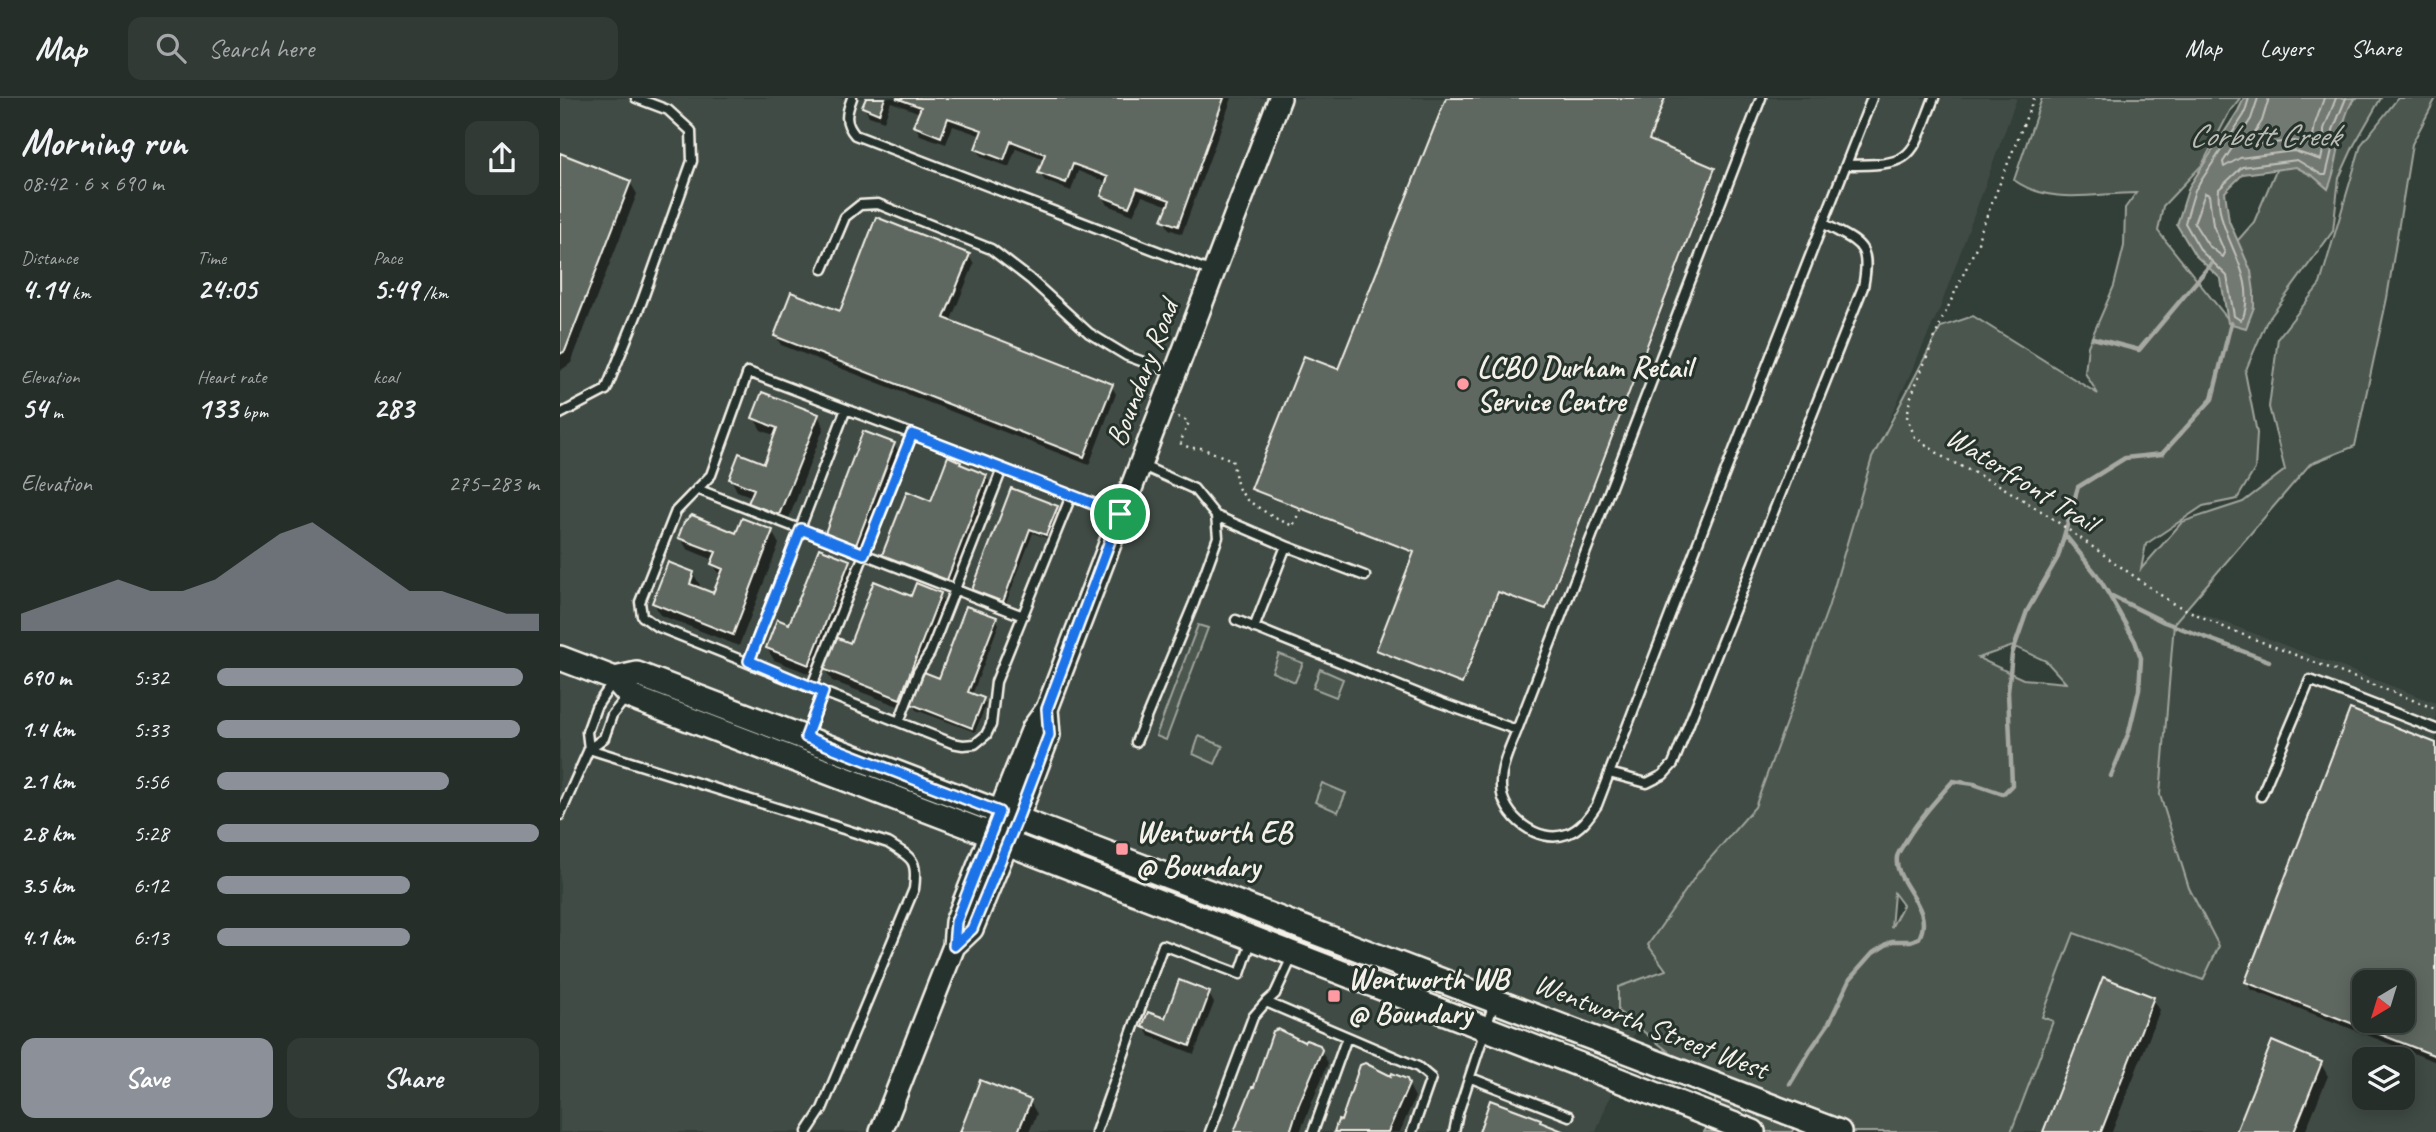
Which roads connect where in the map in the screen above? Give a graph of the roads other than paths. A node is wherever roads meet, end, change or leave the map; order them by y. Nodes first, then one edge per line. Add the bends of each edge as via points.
1 (636, 98) edge
2 (852, 98) edge
3 (1280, 98) edge
4 (1761, 98) edge
5 (1872, 98) edge
6 (1934, 98) edge
7 (1846, 165) junction
8 (1823, 223) junction
9 (822, 269) dead end
10 (1213, 272) junction
11 (1174, 373) junction
12 (846, 409) junction
13 (560, 414) edge
14 (912, 434) junction
15 (1139, 464) junction
16 (1002, 469) junction
17 (697, 489) junction
18 (1071, 496) junction
19 (1120, 514) junction
20 (1216, 516) junction
21 (801, 529) junction
22 (1286, 546) junction
23 (864, 554) junction
24 (1365, 576) dead end
25 (955, 589) junction
26 (1023, 616) junction
27 (1236, 620) dead end
28 (1254, 628) junction
29 (560, 658) edge
30 (749, 661) junction
31 (615, 679) junction
32 (811, 688) junction
33 (823, 692) junction
34 (631, 697) junction
35 (899, 722) junction
36 (2436, 729) edge
37 (1517, 730) junction
38 (806, 737) junction
39 (1136, 742) dead end
40 (589, 748) junction
41 (1609, 773) junction
42 (2261, 796) dead end
43 (1009, 814) junction
44 (560, 815) edge
45 (999, 839) junction
46 (1252, 939) junction
47 (1293, 955) junction
48 (1495, 1000) junction
49 (1266, 1002) junction
50 (1485, 1029) junction
51 (1347, 1037) junction
52 (1471, 1078) junction
53 (1569, 1116) dead end
54 (807, 1132) edge
55 (881, 1132) edge
56 (1096, 1132) edge
57 (1210, 1132) edge
58 (1313, 1132) edge
59 (1412, 1132) edge
60 (1454, 1132) edge
61 (1753, 1132) edge
62 (1839, 1132) edge

1 - 13 lane via 668,110 691,131 692,161 606,390
2 - 10 lane via 846,124 855,135
3 - 10 street, Boundary Road
4 - 37 lane
5 - 7 lane
6 - 7 lane via 1915,147 1905,158 1883,165
7 - 8 lane
8 - 41 lane
8 - 41 lane via 1865,253 1863,287 1673,764 1647,783
9 - 11 lane via 845,217 860,205 878,204 992,249 1089,333 1128,356
10 - 11 street, Boundary Road
11 - 15 street, Boundary Road
12 - 14 lane
12 - 17 lane via 748,372 711,475
12 - 21 lane
14 - 16 lane
14 - 23 lane
15 - 19 street, Boundary Road
15 - 20 lane via 1194,489
16 - 18 lane
16 - 25 lane
17 - 21 lane
17 - 30 lane via 676,511 640,602 642,615 656,626
18 - 19 lane
18 - 26 lane
19 - 43 street, Boundary Road via 1047,709 1033,728
20 - 22 lane
20 - 39 lane via 1217,537 1194,603
21 - 23 lane
21 - 30 lane
22 - 24 lane
22 - 28 lane
23 - 25 lane
23 - 32 lane
25 - 26 lane
25 - 35 lane
26 - 35 lane via 996,682 991,725 982,740 963,746
27 - 28 lane
28 - 37 lane
29 - 31 main road, Wentworth Street West
30 - 32 lane
31 - 34 main road, Wentworth Street West
31 - 38 main road, Wentworth Street West via 637,674
31 - 40 lane via 596,707 587,732
32 - 33 lane
33 - 35 lane
33 - 38 lane
34 - 40 lane via 612,715 604,738
34 - 45 main road, Wentworth Street West
36 - 42 lane via 2310,680
37 - 41 lane via 1503,766 1501,789 1509,810 1526,828 1543,835 1565,835 1584,824
38 - 43 main road, Wentworth Street West
40 - 44 lane
40 - 54 lane via 888,843 910,857 916,872 914,890 822,1109
43 - 45 street, Boundary Road
43 - 48 main road, Wentworth Street West
45 - 46 main road, Wentworth Street West
45 - 55 street, Boundary Road via 956,922 954,946
46 - 47 main road, Wentworth Street West
46 - 56 lane via 1240,974 1163,945
47 - 49 lane via 1275,995
47 - 50 main road, Wentworth Street West
48 - 50 lane
48 - 62 main road, Wentworth Street West
49 - 51 lane
49 - 57 lane via 1253,1017
50 - 52 lane
50 - 61 main road, Wentworth Street West
51 - 58 lane
51 - 59 lane via 1431,1078
52 - 53 lane
52 - 60 lane

